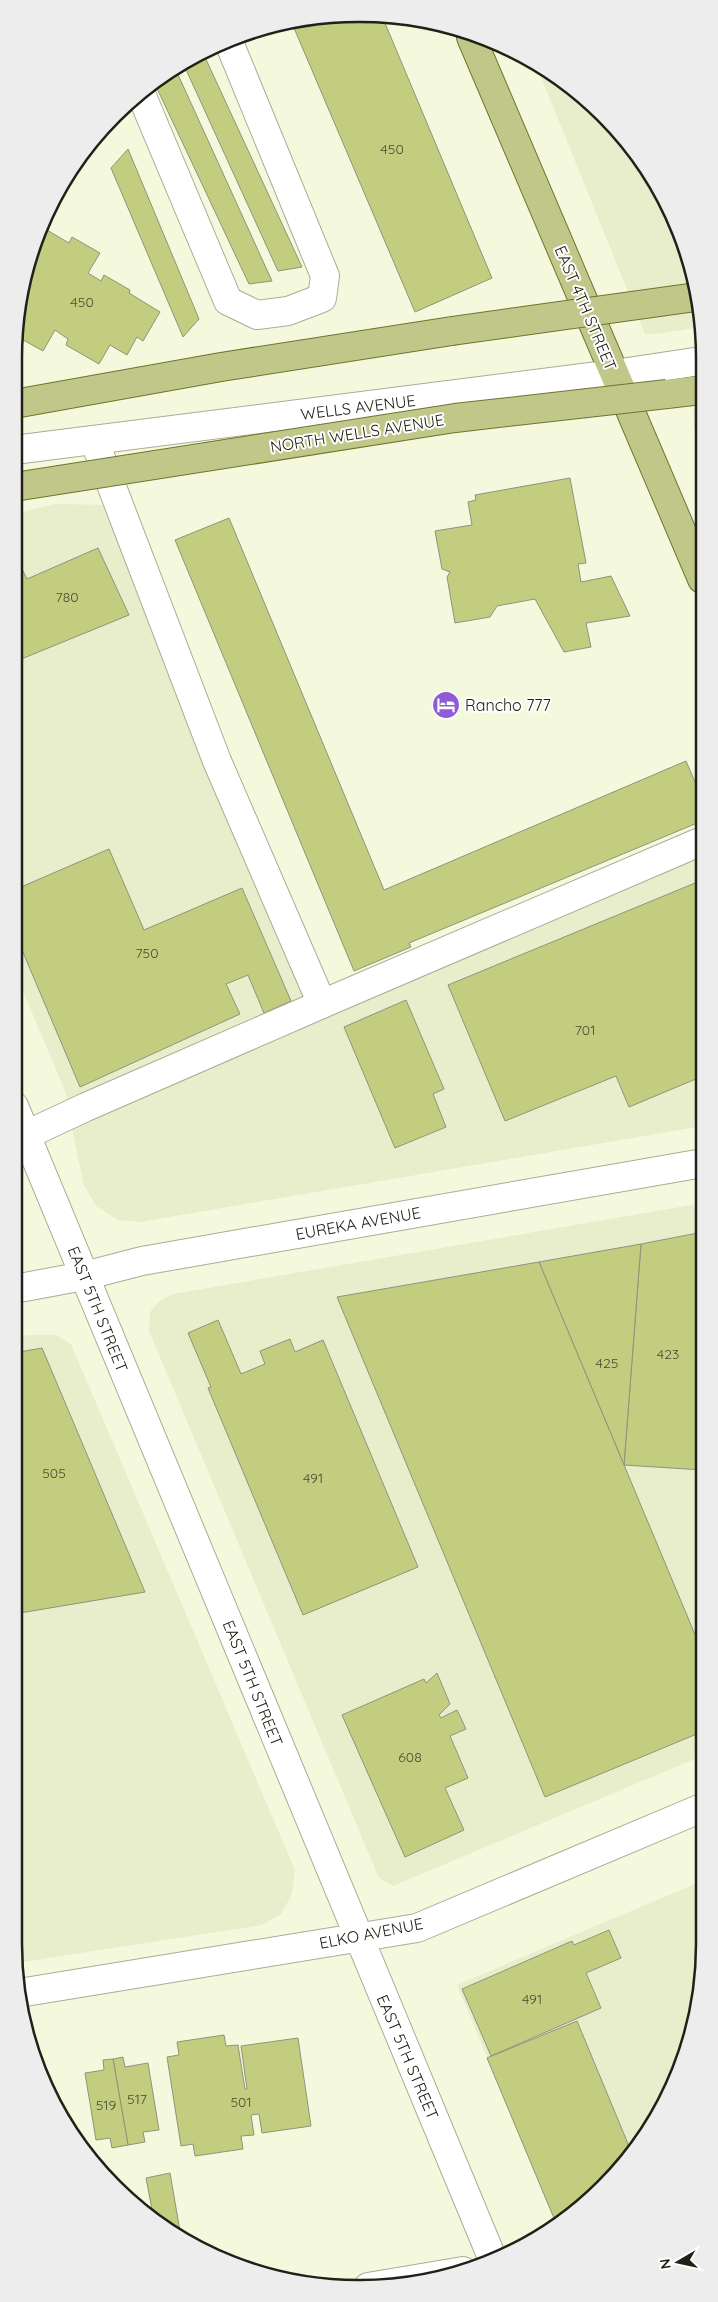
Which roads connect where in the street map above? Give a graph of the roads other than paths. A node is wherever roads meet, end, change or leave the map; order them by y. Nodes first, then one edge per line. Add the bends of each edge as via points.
1 (473, 42) edge
2 (231, 48) edge
3 (144, 100) edge
4 (690, 298) edge
5 (696, 362) edge
6 (614, 374) junction
7 (696, 391) edge
8 (22, 403) edge
9 (94, 440) junction
10 (22, 449) edge
11 (22, 486) edge
12 (696, 565) edge
13 (696, 843) edge
14 (322, 1004) junction
15 (22, 1125) edge
16 (26, 1135) junction
17 (696, 1164) edge
18 (84, 1276) junction
19 (22, 1288) edge
20 (696, 1810) edge
21 (358, 1937) junction
22 (26, 1992) edge
23 (490, 2253) edge

1 - 6 main road, EAST 4TH STREET
2 - 3 street via 325,276 322,298 288,312 258,315 228,301
4 - 8 main road, bridge via 221,367
5 - 6 street, WELLS AVENUE
6 - 9 street, WELLS AVENUE
6 - 12 main road, EAST 4TH STREET
7 - 11 main road, NORTH WELLS AVENUE, bridge via 455,418
9 - 10 street, WELLS AVENUE
9 - 14 street via 217,761
13 - 14 street
14 - 16 street
15 - 16 street, EAST 5TH STREET
16 - 18 street, EAST 5TH STREET
17 - 18 street, EUREKA AVENUE via 142,1261
18 - 19 street, EUREKA AVENUE
18 - 21 street, EAST 5TH STREET
20 - 21 street, ELKO AVENUE via 416,1928
21 - 22 street, ELKO AVENUE
21 - 23 street, EAST 5TH STREET

